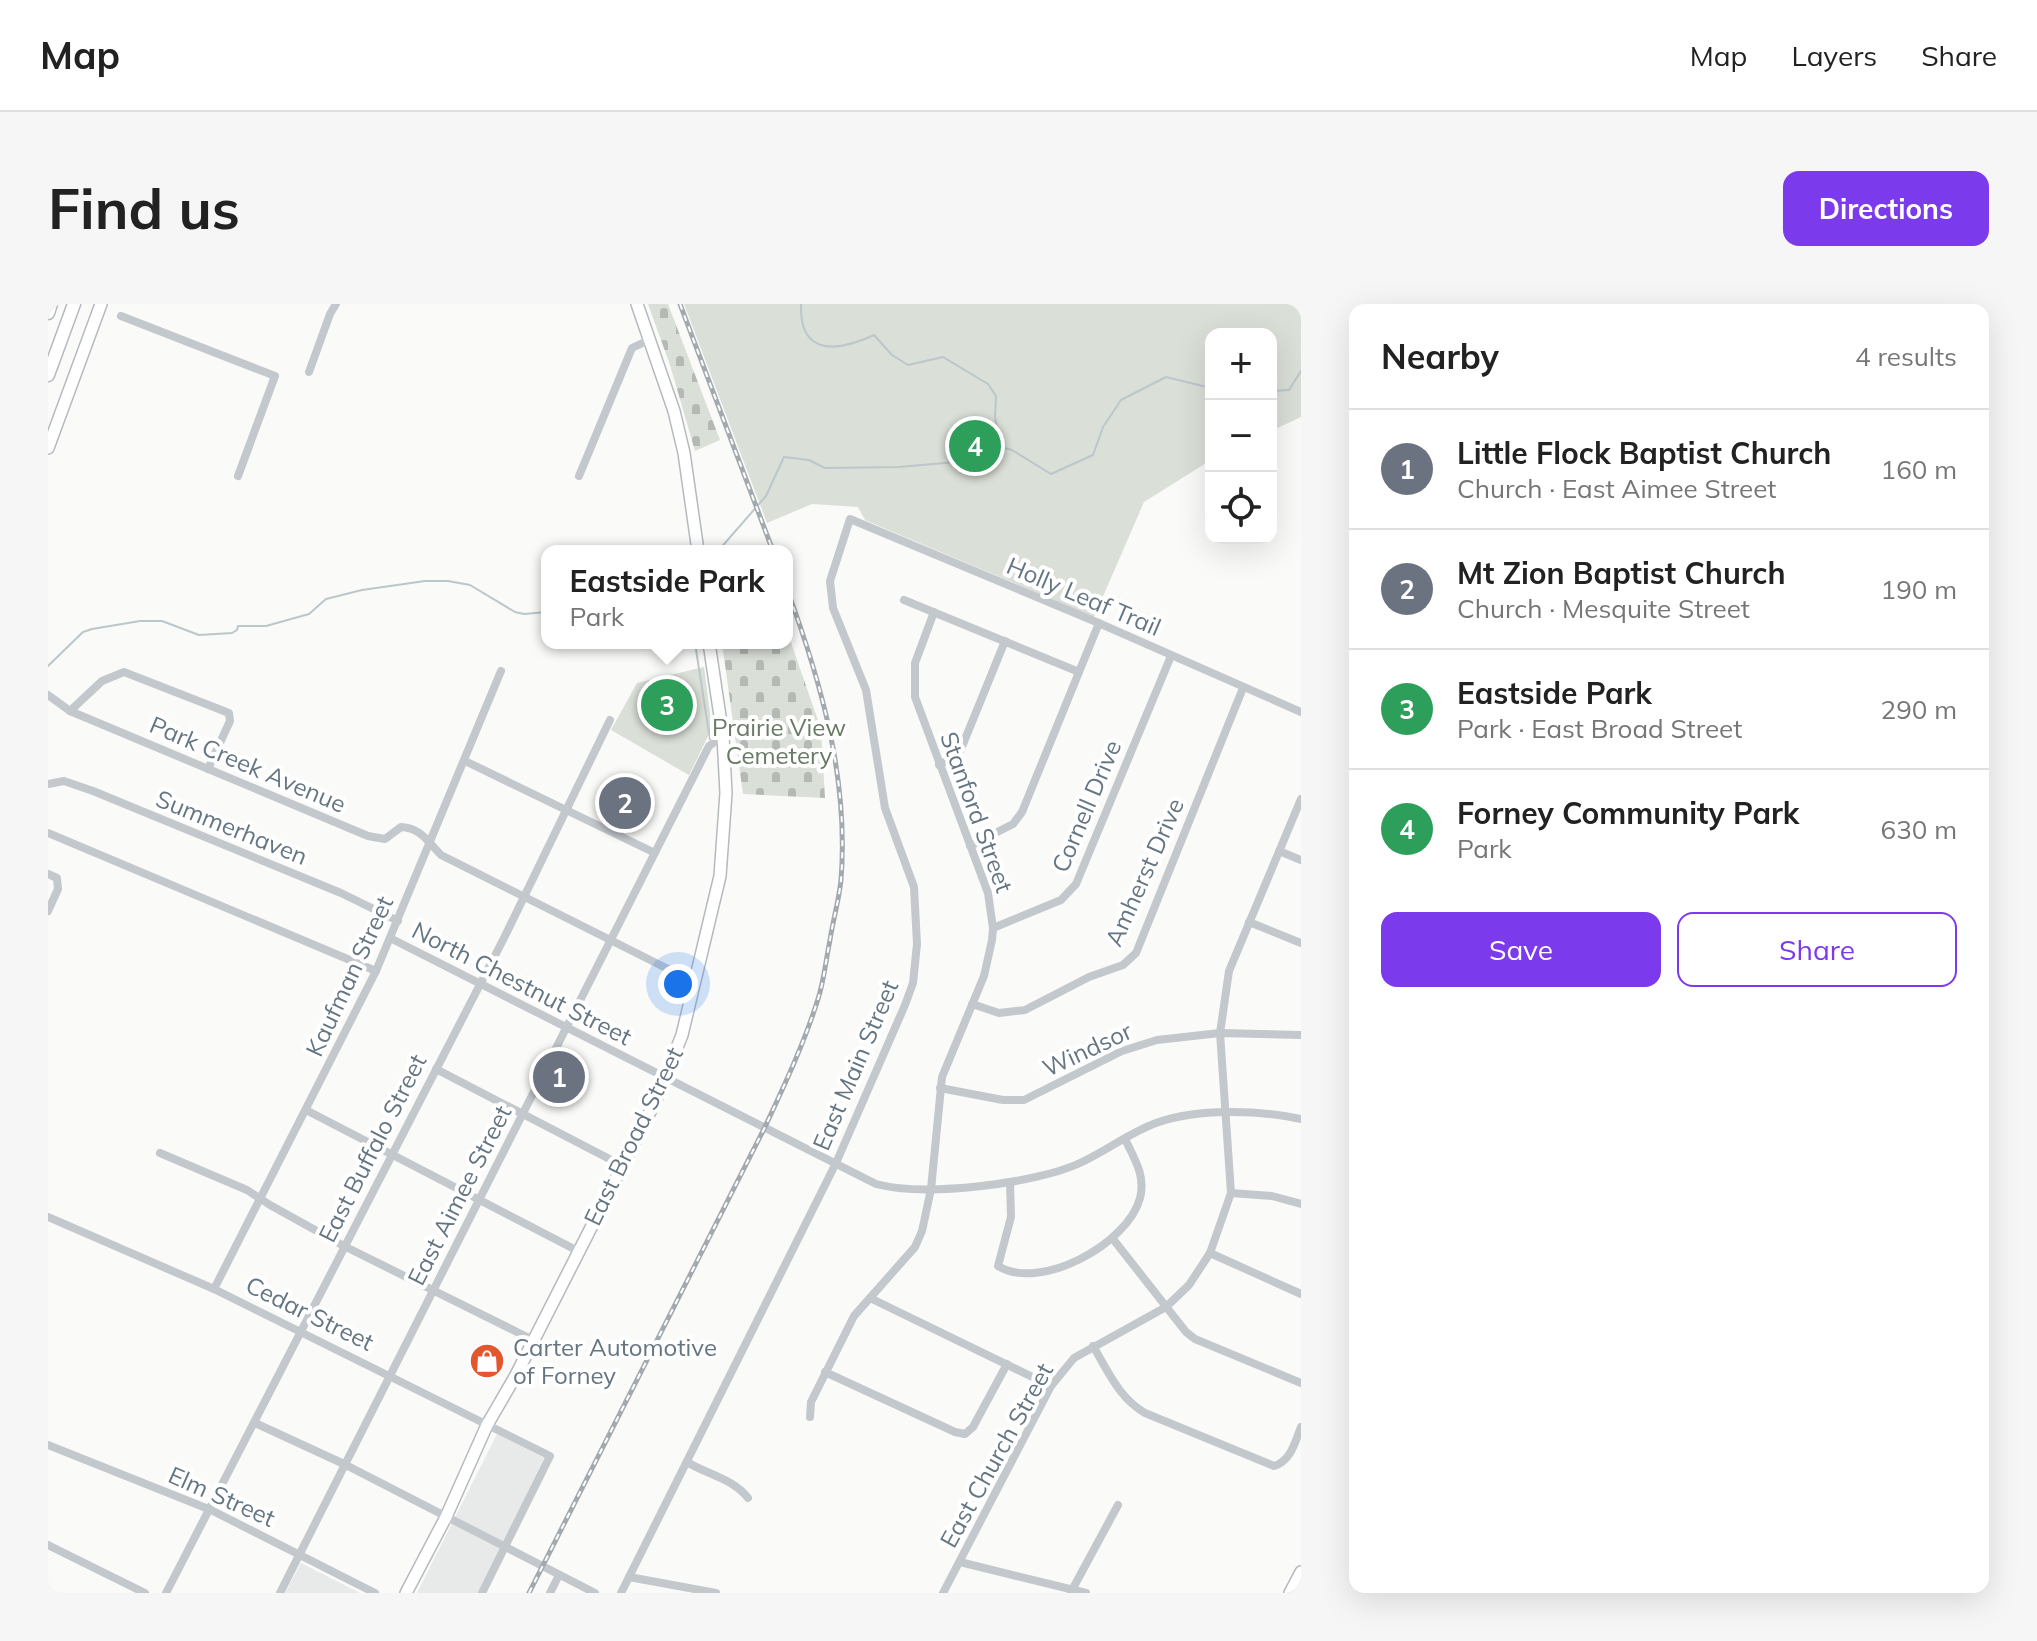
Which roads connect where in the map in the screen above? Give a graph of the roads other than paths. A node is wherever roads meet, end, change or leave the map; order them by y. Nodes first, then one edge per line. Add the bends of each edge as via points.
1 (51, 304) edge
2 (74, 304) edge
3 (101, 304) edge
4 (336, 304) edge
5 (637, 304) edge
6 (48, 313) edge
7 (121, 316) dead end
8 (649, 340) junction
9 (309, 372) dead end
10 (48, 375) edge
11 (48, 448) edge
12 (238, 476) dead end
13 (579, 476) dead end
14 (850, 519) joint
15 (697, 545) edge
16 (904, 600) dead end
17 (934, 612) junction
18 (1099, 623) junction
19 (1005, 641) junction
20 (710, 649) edge
21 (1171, 656) junction
22 (501, 671) dead end
23 (1079, 672) junction
24 (1243, 688) junction
25 (48, 695) edge
26 (70, 711) junction
27 (1301, 712) edge
28 (610, 720) dead end
29 (723, 736) junction
30 (465, 761) junction
31 (939, 765) junction
32 (208, 769) junction
33 (48, 784) edge
34 (1301, 799) edge
35 (566, 809) junction
36 (48, 833) edge
37 (430, 844) junction
38 (970, 846) junction
39 (1279, 851) junction
40 (655, 853) junction
41 (1301, 860) edge
42 (48, 874) edge
43 (524, 897) junction
44 (48, 911) edge
45 (398, 921) junction
46 (1249, 922) junction
47 (993, 928) junction
48 (390, 938) junction
49 (612, 941) junction
50 (1301, 943) edge
51 (376, 971) junction
52 (480, 983) junction
53 (696, 983) junction
54 (972, 1004) junction
55 (568, 1028) junction
56 (1220, 1033) junction
57 (1301, 1035) edge
58 (436, 1069) junction
59 (665, 1078) junction
60 (940, 1088) junction
61 (306, 1110) junction
62 (1227, 1113) junction
63 (522, 1116) junction
64 (1301, 1119) edge
65 (1125, 1139) junction
66 (160, 1153) dead end
67 (390, 1155) junction
68 (836, 1163) junction
69 (621, 1165) junction
70 (1010, 1182) junction
71 (931, 1189) junction
72 (1231, 1193) junction
73 (260, 1199) junction
74 (480, 1199) junction
75 (1301, 1204) edge
76 (48, 1217) edge
77 (1113, 1239) junction
78 (344, 1246) junction
79 (578, 1251) junction
80 (1210, 1253) junction
81 (214, 1289) junction
82 (433, 1289) junction
83 (1301, 1294) edge
84 (870, 1298) junction
85 (1166, 1307) junction
86 (302, 1331) junction
87 (533, 1340) junction
88 (1093, 1346) junction
89 (1007, 1364) junction
90 (825, 1372) junction
91 (390, 1374) junction
92 (1301, 1383) edge
93 (1051, 1386) junction
94 (810, 1417) dead end
95 (255, 1423) junction
96 (487, 1425) junction
97 (1301, 1427) edge
98 (48, 1445) edge
99 (687, 1462) junction
100 (344, 1464) junction
101 (748, 1498) dead end
102 (1118, 1505) dead end
103 (211, 1510) junction
104 (446, 1517) junction
105 (48, 1545) edge
106 (505, 1546) junction
107 (300, 1554) junction
108 (960, 1562) junction
109 (1301, 1572) edge
110 (559, 1575) junction
111 (629, 1577) junction
112 (1295, 1589) edge
113 (1072, 1591) edge
114 (145, 1593) edge
115 (166, 1593) edge
116 (280, 1593) edge
117 (375, 1593) edge
118 (406, 1593) edge
119 (482, 1593) edge
120 (550, 1593) edge
121 (595, 1593) edge
122 (621, 1593) edge
123 (716, 1593) edge
124 (943, 1593) edge
125 (1086, 1593) edge

1 - 6 highway
2 - 10 highway
3 - 11 main road
4 - 9 street
5 - 8 main road
7 - 12 street via 275,376
8 - 13 street via 632,348
8 - 15 main road via 684,453
14 - 18 street, Holly Leaf Trail
14 - 68 street, East Main Street via 830,581 833,608 866,690 885,808 914,887 917,944 905,1005
16 - 17 street
17 - 19 street
17 - 31 street, Stanford Street via 915,663 914,682 918,711
18 - 21 street, Holly Leaf Trail
18 - 23 street
19 - 23 street
19 - 31 street via 961,749
20 - 29 main road, East Broad Street
21 - 24 street, Holly Leaf Trail
21 - 47 street, Cornell Drive via 1076,884 1061,900
22 - 30 street, Kaufman Street
23 - 38 street via 1022,812 1006,829
24 - 27 street, Holly Leaf Trail
24 - 54 street, Amherst Drive via 1130,960 1011,1014
25 - 26 street, Park Creek Avenue
26 - 32 street, Park Creek Avenue
26 - 32 street via 102,681 124,672 163,685 231,716
28 - 35 street, East Buffalo Street
29 - 40 street, East Aimee Street via 709,746
29 - 53 main road, East Broad Street via 726,793 720,876
30 - 35 street
30 - 37 street, Kaufman Street
31 - 38 street, Stanford Street
32 - 37 street, Park Creek Avenue via 368,836 385,839 407,827
33 - 45 street, Summerhaven via 64,781 93,791
34 - 39 street, East Church Street
35 - 40 street
35 - 43 street, East Buffalo Street
36 - 51 street
37 - 43 street via 441,855
37 - 45 street, Kaufman Street
38 - 47 street, Stanford Street via 988,893
39 - 41 street
39 - 46 street, East Church Street
40 - 49 street, East Aimee Street
42 - 44 street via 58,884
43 - 49 street
43 - 52 street, East Buffalo Street
45 - 48 street, Kaufman Street
46 - 50 street
46 - 56 street, East Church Street via 1229,971
47 - 54 street, Stanford Street via 984,976
48 - 51 street, Kaufman Street
48 - 52 street, North Chestnut Street
49 - 53 street
49 - 55 street, East Aimee Street
51 - 61 street, Kaufman Street
52 - 55 street, North Chestnut Street
52 - 58 street, East Buffalo Street
53 - 59 main road, East Broad Street
54 - 60 street, Stanford Street
55 - 59 street, North Chestnut Street
55 - 63 street, East Aimee Street
56 - 57 street, Windsor
56 - 60 street, Windsor via 1131,1048 1024,1100
56 - 62 street, East Church Street
58 - 63 street
58 - 67 street, East Buffalo Street
59 - 68 street, North Chestnut Street
59 - 69 main road, East Broad Street
60 - 71 street, Stanford Street
61 - 67 street
61 - 73 street, Kaufman Street
62 - 64 street, North Chestnut Street via 1267,1111
62 - 65 street, North Chestnut Street via 1157,1123
62 - 72 street, East Church Street
63 - 69 street
63 - 74 street, East Aimee Street
65 - 70 street, North Chestnut Street via 1043,1177
65 - 77 street via 1141,1172 1141,1195 1135,1213
66 - 73 street
67 - 74 street
67 - 78 street, East Buffalo Street
68 - 71 street, North Chestnut Street via 876,1184
68 - 99 street, East Main Street
69 - 79 main road, East Broad Street
70 - 71 street, North Chestnut Street
70 - 77 street via 1011,1217 998,1266 1008,1273 1040,1274
71 - 84 street, Stanford Street via 915,1247
72 - 75 street
72 - 80 street, East Church Street
73 - 78 street
73 - 81 street, Kaufman Street
74 - 79 street
74 - 82 street, East Aimee Street
76 - 81 street, Cedar Street
77 - 85 street
78 - 82 street
78 - 86 street, East Buffalo Street
79 - 87 main road, East Broad Street
80 - 83 street
80 - 85 street, East Church Street
81 - 86 street, Cedar Street
82 - 87 street
82 - 91 street, East Aimee Street
84 - 89 street
84 - 90 street, Stanford Street via 854,1316
85 - 88 street, East Church Street
85 - 92 street via 1195,1339
86 - 91 street, Cedar Street
86 - 95 street, East Buffalo Street
87 - 96 main road, East Broad Street
88 - 93 street, East Church Street via 1074,1358
88 - 97 street via 1132,1406 1269,1464 1280,1465 1288,1457
89 - 90 street via 965,1434
89 - 93 street
90 - 94 street, Stanford Street
91 - 96 street, Cedar Street
91 - 100 street, East Aimee Street
93 - 108 street, East Church Street
95 - 100 street
95 - 103 street, East Buffalo Street
96 - 104 main road, East Broad Street
96 - 106 street, Cedar Street via 550,1456
98 - 103 street, Elm Street
99 - 101 street via 727,1479
99 - 111 street, East Main Street
100 - 104 street
100 - 107 street, East Aimee Street
102 - 113 street
103 - 107 street, Elm Street
103 - 115 street, East Buffalo Street
104 - 106 street
104 - 118 main road, East Broad Street
105 - 114 street
106 - 110 street
106 - 119 street
107 - 116 street, East Aimee Street
107 - 117 street, Elm Street
108 - 113 street
108 - 124 street, East Church Street
109 - 112 main road
110 - 120 street
110 - 121 street
111 - 122 street, East Main Street
111 - 123 street
113 - 125 street

